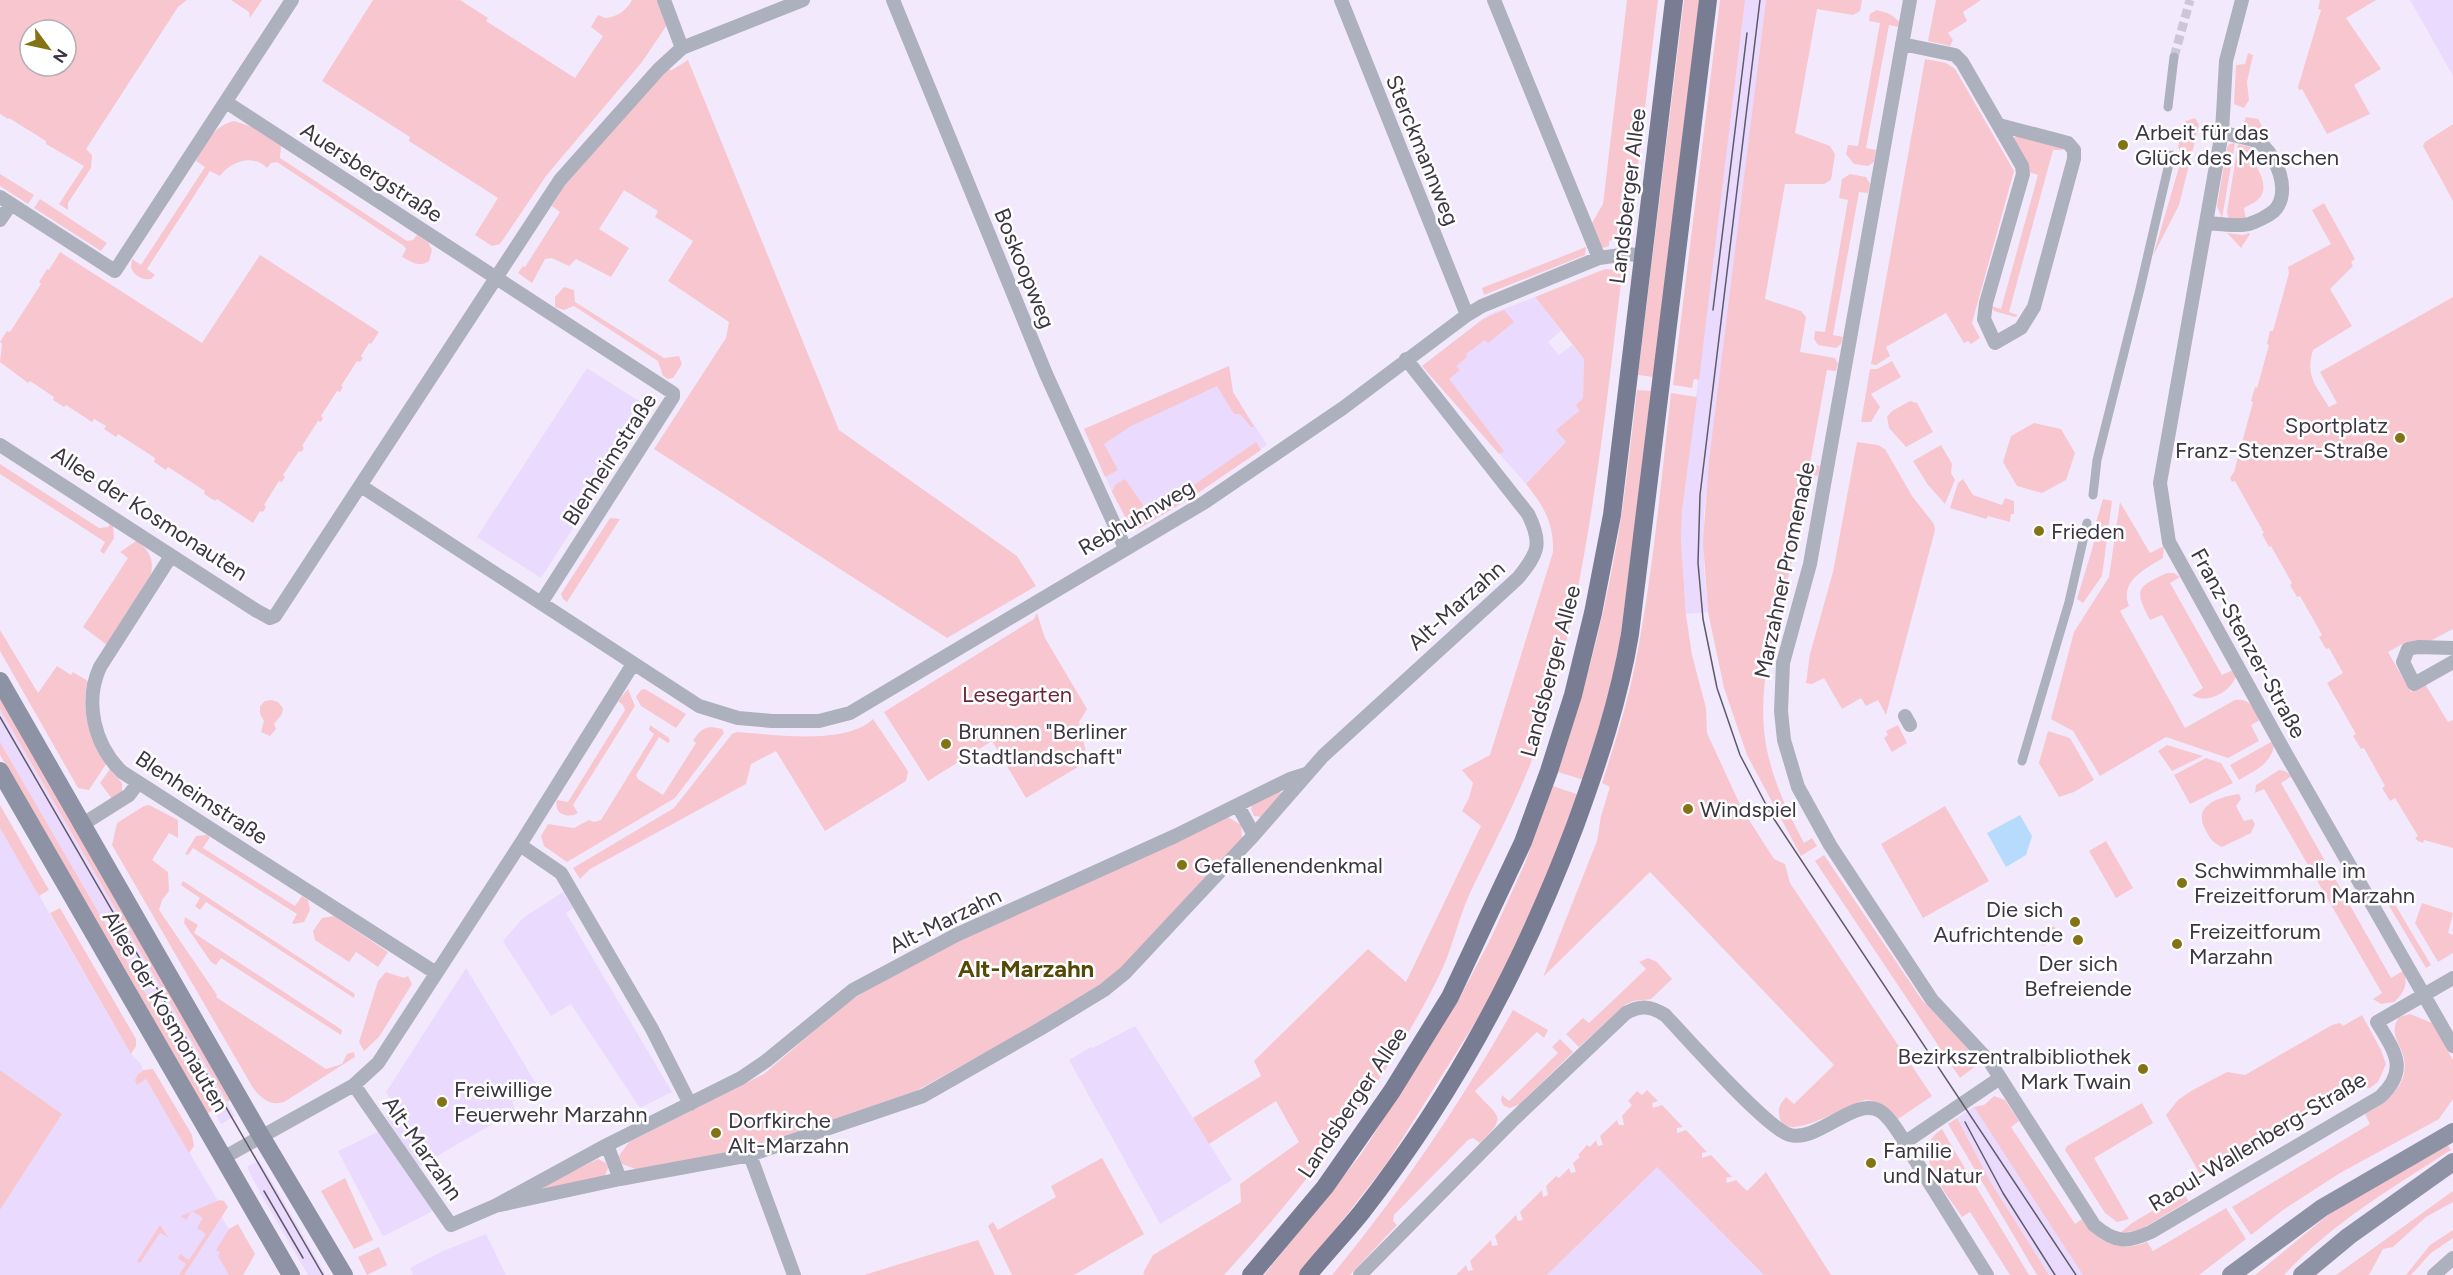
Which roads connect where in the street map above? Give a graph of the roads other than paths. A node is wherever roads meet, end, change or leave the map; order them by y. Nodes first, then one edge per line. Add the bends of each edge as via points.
1 (292, 0) edge
2 (664, 0) edge
3 (803, 0) edge
4 (893, 0) edge
5 (1341, 0) edge
6 (1494, 0) edge
7 (1674, 0) edge
8 (1708, 0) edge
9 (1910, 0) edge
10 (2242, 0) edge
11 (1902, 44) junction
12 (682, 48) junction
13 (2174, 57) tunnel mouth
14 (226, 102) junction
15 (2168, 107) dead end
16 (1999, 125) junction
17 (2222, 132) junction
18 (2171, 155) dead end
19 (5, 200) edge
20 (0, 220) edge
21 (2208, 223) junction
22 (1644, 256) junction
23 (1599, 258) junction
24 (496, 278) junction
25 (1467, 315) junction
26 (1406, 359) junction
27 (0, 445) edge
28 (361, 486) junction
29 (2093, 495) dead end
30 (2087, 523) dead end
31 (1125, 548) junction
32 (171, 556) junction
33 (541, 603) junction
34 (2453, 648) edge
35 (2453, 662) edge
36 (633, 664) junction
37 (0, 681) edge
38 (2022, 761) dead end
39 (0, 771) edge
40 (1306, 774) junction
41 (138, 783) junction
42 (1238, 806) junction
43 (83, 824) junction
44 (1254, 835) junction
45 (520, 845) junction
46 (436, 973) junction
47 (2453, 978) edge
48 (2423, 996) junction
49 (2453, 1046) edge
50 (2000, 1078) junction
51 (354, 1085) junction
52 (690, 1104) junction
53 (2453, 1132) edge
54 (261, 1136) junction
55 (1904, 1143) junction
56 (608, 1145) junction
57 (750, 1155) junction
58 (223, 1158) junction
59 (2453, 1162) edge
60 (620, 1179) junction
61 (495, 1206) junction
62 (2134, 1240) joint
63 (2453, 1258) edge
64 (291, 1275) edge
65 (344, 1275) edge
66 (794, 1275) edge
67 (1251, 1275) edge
68 (1308, 1275) edge
69 (1360, 1275) edge
70 (1987, 1275) edge
71 (2231, 1275) edge
72 (2302, 1275) edge
73 (2434, 1275) edge

1 - 14 street
2 - 12 street
3 - 12 street
4 - 31 street, Boskoopweg via 1046,374
5 - 25 street, Sterckmannweg
6 - 23 street
7 - 22 main road, Landsberger Allee
8 - 68 main road via 1630,634 1598,760 1551,888 1477,1036 1396,1166
9 - 11 street, Marzahner Promenade
10 - 17 street, Franz-Stenzer-Straße via 2226,61
11 - 16 street via 1955,55
11 - 50 street, Marzahner Promenade via 1809,564 1783,663 1780,711 1798,787 1827,840 1932,1000
12 - 24 street via 560,180
13 - 15 street
14 - 19 street via 116,271
14 - 24 street, Auersbergstraße
16 - 16 street via 2023,174 1986,303 1984,319 1995,343 2021,328 2034,307 2074,159 2074,150 2068,143
17 - 21 street, Franz-Stenzer-Straße
17 - 21 street via 2254,140 2265,149 2278,169 2282,188 2274,211 2248,225
18 - 29 street via 2097,460
19 - 20 street
21 - 48 street, Franz-Stenzer-Straße via 2160,483 2169,542
22 - 23 street, Rebhuhnweg
22 - 67 main road, Landsberger Allee via 1612,515 1597,594 1573,695 1523,842 1450,997 1392,1091 1325,1187
23 - 25 street, Rebhuhnweg via 1509,293
24 - 28 street
24 - 33 street, Blenheimstraße via 674,397
25 - 26 street, Rebhuhnweg
26 - 31 street, Rebhuhnweg via 1343,408 1214,496
26 - 40 street, Alt-Marzahn via 1528,514 1537,532 1538,545 1518,578
27 - 32 street, Allee der Kosmonauten
28 - 32 street, Allee der Kosmonauten via 270,618
28 - 33 street
30 - 38 street via 2069,602
31 - 36 street, Rebhuhnweg via 872,702 833,719 772,721 715,712
32 - 41 street, Blenheimstraße via 94,681 93,718 102,748 112,763
33 - 36 street
34 - 35 street via 2418,646 2408,649 2403,662 2414,684
36 - 45 street
37 - 43 main road, Allee der Kosmonauten
39 - 58 main road, Allee der Kosmonauten
40 - 42 street, Alt-Marzahn
40 - 44 street, Alt-Marzahn
41 - 43 street via 129,795
41 - 46 street, Blenheimstraße
42 - 44 street
42 - 52 street, Alt-Marzahn via 956,935 853,990 766,1061
43 - 54 main road, Allee der Kosmonauten
44 - 57 street, Alt-Marzahn via 1125,973 1104,990 922,1096
45 - 46 street
45 - 52 street via 561,873 652,1029
46 - 51 street via 387,1052
47 - 48 street, Raoul-Wallenberg-Straße
48 - 49 street, Franz-Stenzer-Straße
48 - 62 street, Raoul-Wallenberg-Straße via 2377,1022 2398,1058 2396,1075 2380,1097
50 - 55 street
50 - 62 street, Marzahner Promenade via 2094,1225 2114,1238
51 - 54 street
51 - 61 street, Alt-Marzahn via 451,1225
52 - 56 street, Alt-Marzahn
53 - 71 main road via 2322,1208
54 - 58 street
54 - 65 main road, Allee der Kosmonauten
55 - 69 street via 1883,1113 1870,1107 1819,1130 1793,1136 1783,1132 1665,1016 1646,1007 1636,1008 1626,1013 1512,1121
55 - 70 street
56 - 60 street
56 - 61 street, Alt-Marzahn
57 - 60 street, Alt-Marzahn
57 - 66 street
58 - 64 main road, Allee der Kosmonauten
59 - 72 main road via 2349,1236
60 - 61 street, Alt-Marzahn
63 - 73 street

